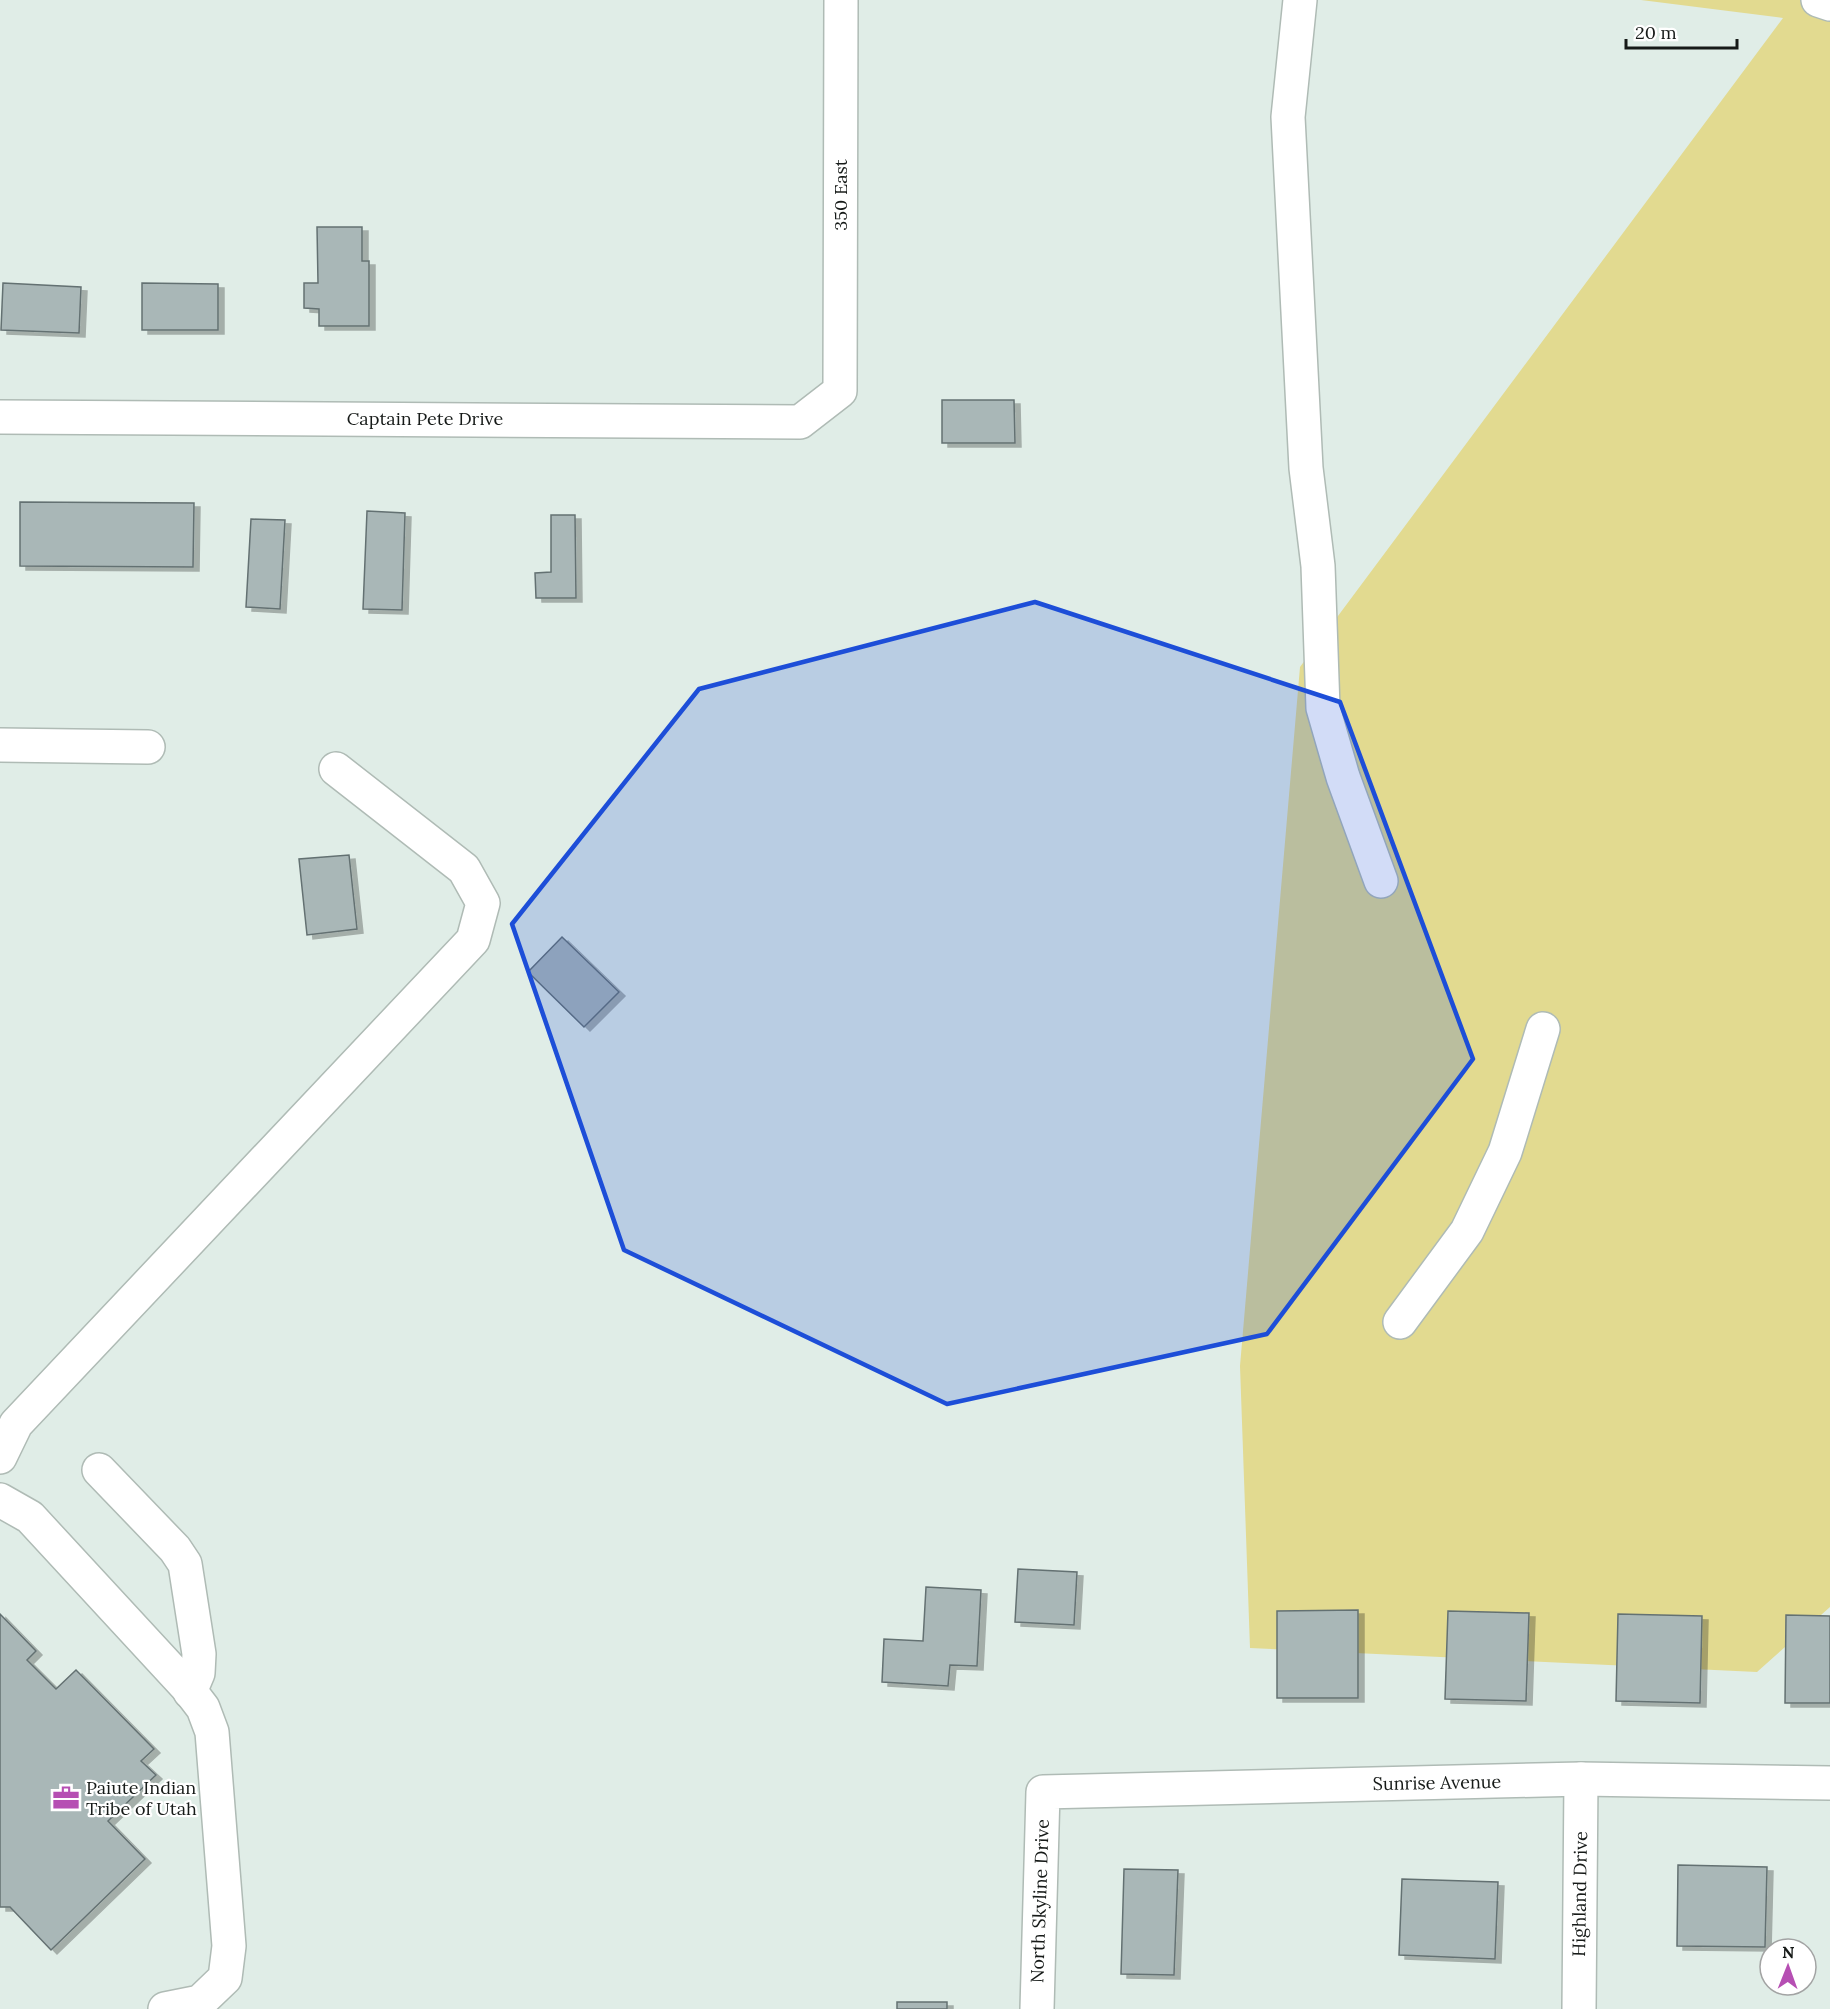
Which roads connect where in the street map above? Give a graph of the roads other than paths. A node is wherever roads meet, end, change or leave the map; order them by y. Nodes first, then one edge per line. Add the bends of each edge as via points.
1 (841, 0) edge
2 (1300, 0) edge
3 (1818, 0) edge
4 (1830, 4) edge
5 (840, 391) joint
6 (0, 417) edge
7 (0, 745) edge
8 (148, 747) dead end
9 (336, 769) dead end
10 (1381, 881) dead end
11 (1543, 1029) dead end
12 (1400, 1322) dead end
13 (0, 1457) edge
14 (99, 1470) dead end
15 (0, 1500) edge
16 (190, 1692) junction
17 (1581, 1779) junction
18 (1830, 1783) edge
19 (1043, 1792) joint
20 (165, 2009) edge
21 (1037, 2009) edge
22 (1579, 2009) edge

1 - 5 street, 350 East
2 - 10 street via 1288,117 1306,468 1318,566 1323,708
3 - 4 street
5 - 6 street, Captain Pete Drive via 800,422
7 - 8 street
9 - 13 street via 464,869 483,903 473,940 16,1424
11 - 12 street via 1505,1152 1467,1231
14 - 16 street via 185,1564 199,1654 198,1673
15 - 16 street via 30,1517
16 - 20 street via 203,1708 212,1732 229,1946 225,1978 200,2002
17 - 18 street, Sunrise Avenue
17 - 19 street, Sunrise Avenue
17 - 22 street, Highland Drive
19 - 21 street, North Skyline Drive

